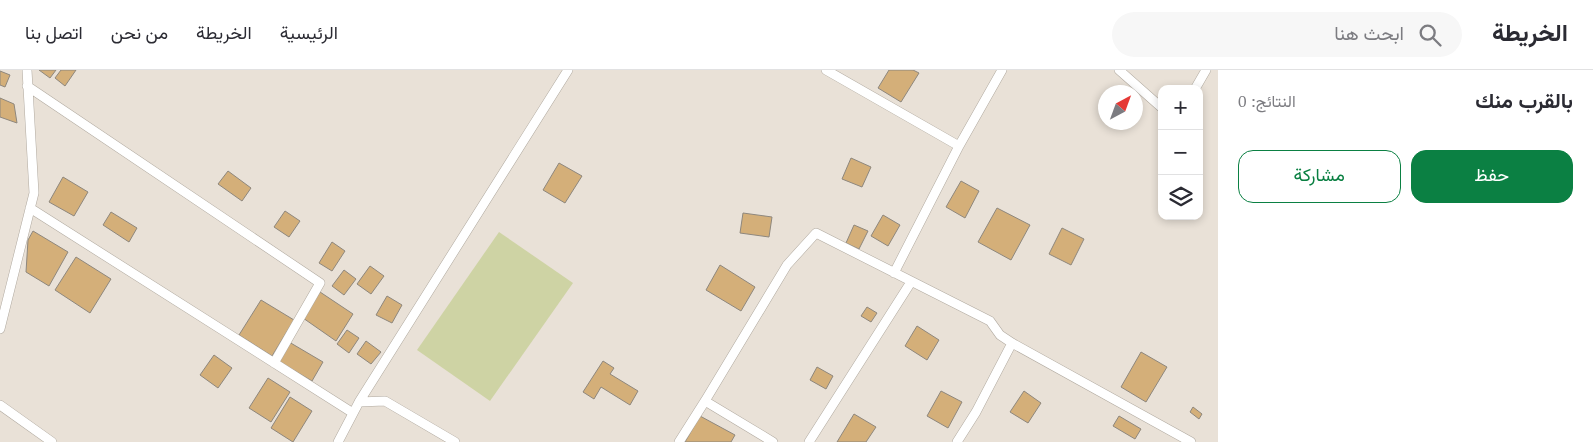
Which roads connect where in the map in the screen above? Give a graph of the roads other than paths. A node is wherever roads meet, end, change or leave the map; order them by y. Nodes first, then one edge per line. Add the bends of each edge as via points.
1 (27, 70) edge
2 (568, 70) edge
3 (826, 70) edge
4 (1002, 70) edge
5 (1119, 70) edge
6 (1206, 70) edge
7 (1197, 85) edge
8 (27, 86) junction
9 (1158, 104) edge
10 (959, 146) junction
11 (30, 208) junction
12 (894, 273) junction
13 (911, 282) junction
14 (0, 329) edge
15 (1012, 344) junction
16 (274, 363) junction
17 (705, 401) junction
18 (359, 402) junction
19 (0, 405) edge
20 (353, 413) junction
21 (52, 442) edge
22 (338, 442) edge
23 (455, 442) edge
24 (679, 442) edge
25 (773, 442) edge
26 (808, 442) edge
27 (957, 442) edge
28 (1191, 442) edge

1 - 8 street
2 - 18 street
3 - 10 street
4 - 10 street
5 - 9 street
6 - 7 street
8 - 11 street via 34,193
8 - 16 street via 320,283
10 - 12 street
11 - 14 street
11 - 16 street
12 - 13 street
12 - 17 street via 816,233 787,265
13 - 15 street via 990,321
13 - 26 street
15 - 27 street
15 - 28 street
16 - 20 street
17 - 24 street
17 - 25 street
18 - 20 street
18 - 23 street via 385,401
19 - 21 street
20 - 22 street

